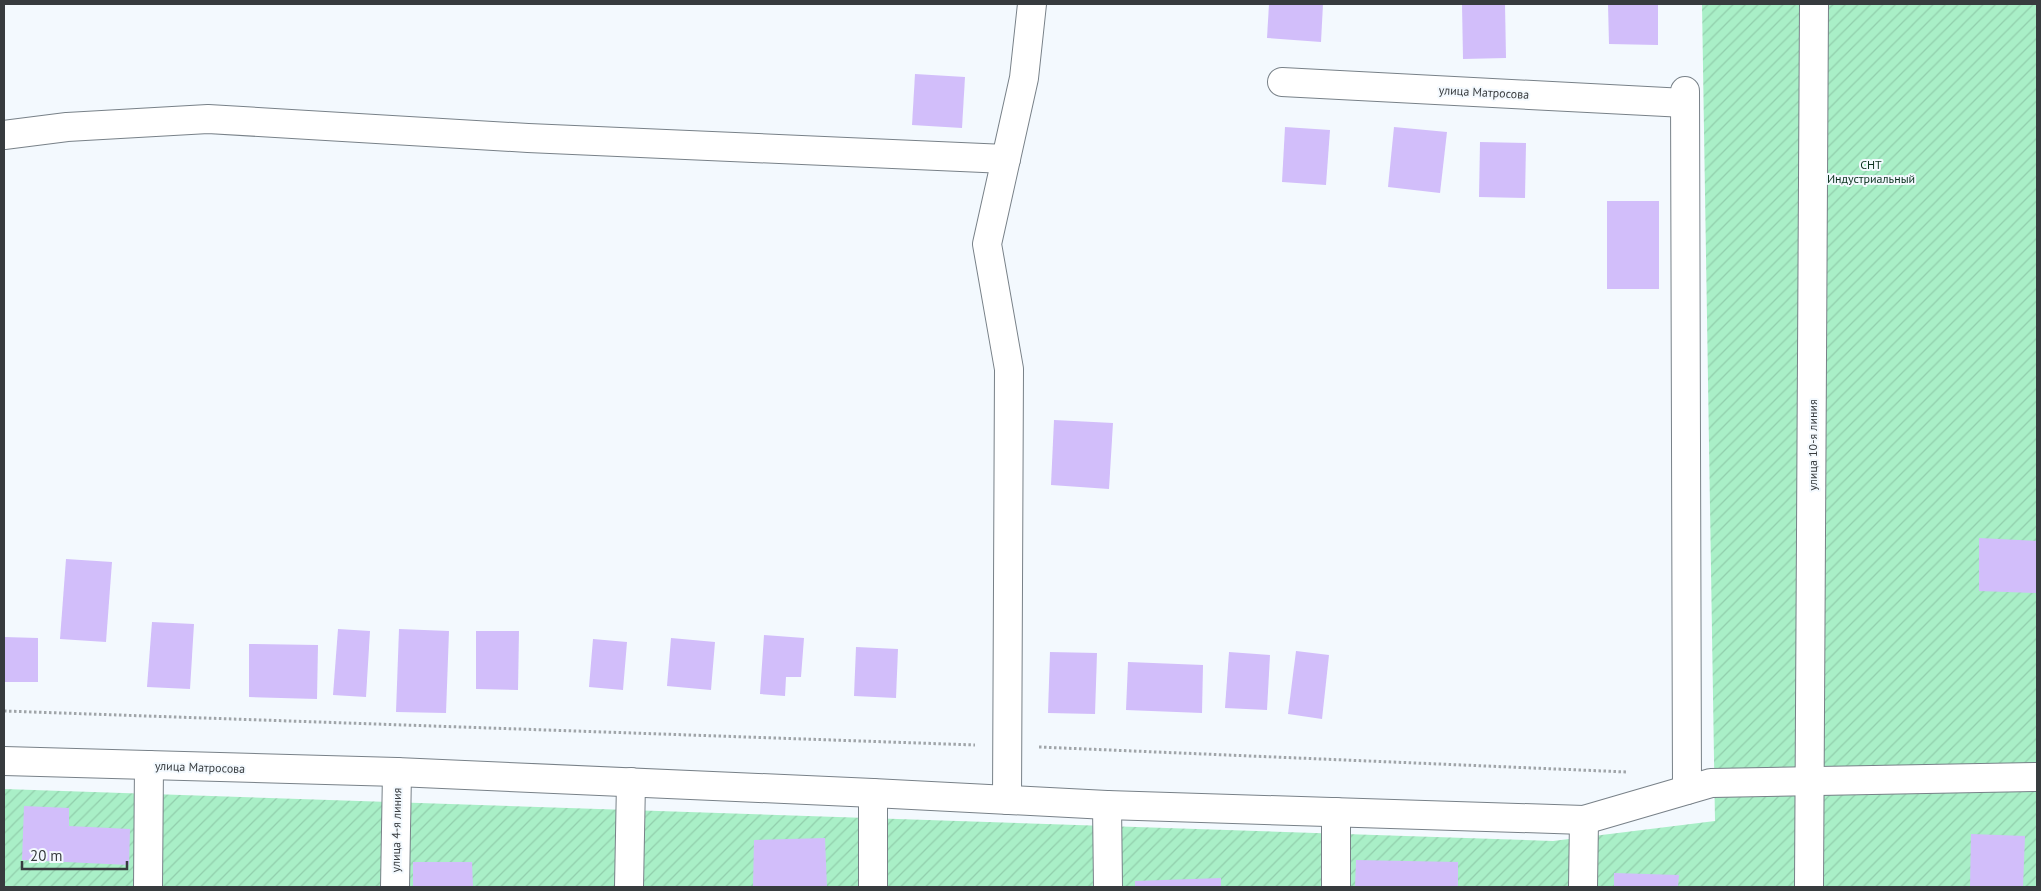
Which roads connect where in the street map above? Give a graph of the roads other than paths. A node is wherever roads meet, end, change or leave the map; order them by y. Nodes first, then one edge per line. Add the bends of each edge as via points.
1 (1032, 4) edge
2 (1814, 4) edge
3 (1282, 82) dead end
4 (4, 135) edge
5 (1006, 159) junction
6 (4, 762) edge
7 (149, 765) junction
8 (397, 772) junction
9 (2037, 777) edge
10 (1810, 781) junction
11 (631, 782) junction
12 (1687, 790) junction
13 (873, 793) junction
14 (1006, 800) junction
15 (1107, 805) junction
16 (1336, 812) junction
17 (1584, 820) junction
18 (148, 887) edge
19 (395, 887) edge
20 (629, 887) edge
21 (873, 887) edge
22 (1108, 887) edge
23 (1336, 887) edge
24 (1583, 887) edge
25 (1810, 887) edge

1 - 5 street via 1024,78
2 - 10 street, улица 10-я линия
3 - 12 street, улица Матросова via 1686,97
4 - 5 street via 67,127 208,120
5 - 14 street via 986,244 1009,369
6 - 7 street, улица Матросова
7 - 8 street, улица Матросова
7 - 18 street
8 - 11 street, улица Матросова
8 - 19 street, улица 4-я линия
9 - 10 street, улица Матросова
10 - 12 street, улица Матросова via 1711,783
10 - 25 street, улица 10-я линия
11 - 13 street, улица Матросова
11 - 20 street
12 - 17 street, улица Матросова
13 - 14 street, улица Матросова
13 - 21 street
14 - 15 street, улица Матросова
15 - 16 street, улица Матросова
15 - 22 street
16 - 17 street, улица Матросова
16 - 23 street
17 - 24 street

